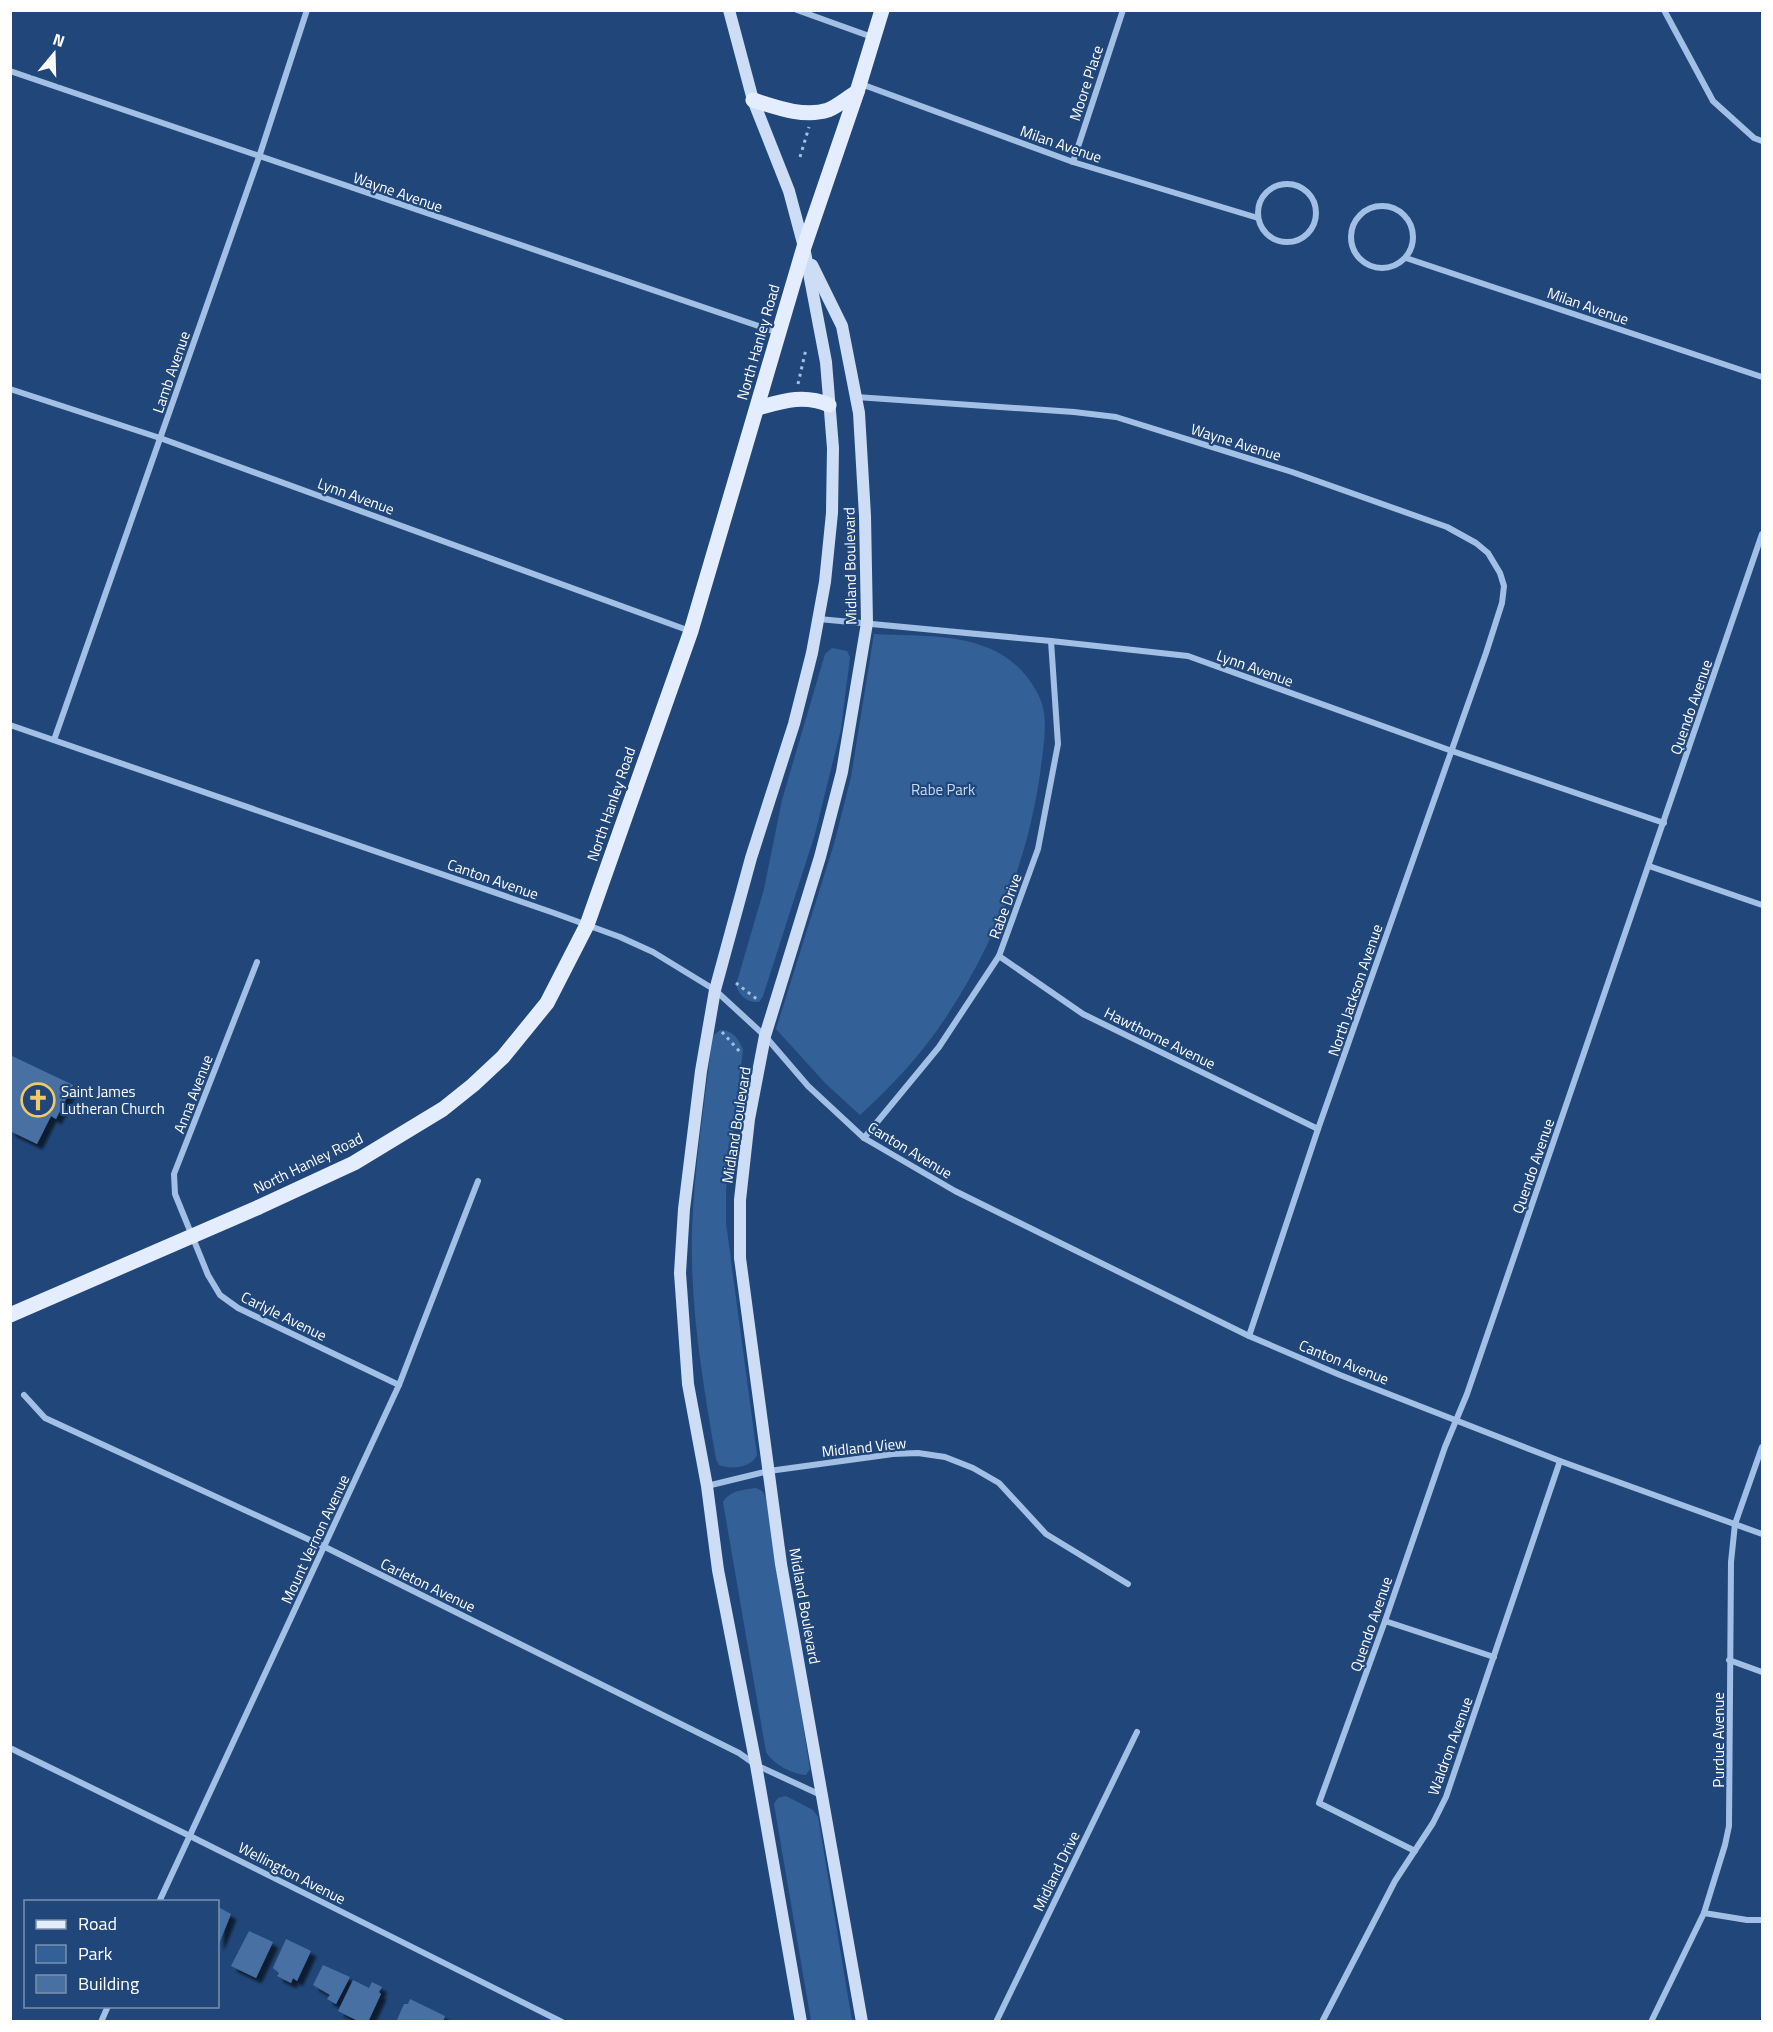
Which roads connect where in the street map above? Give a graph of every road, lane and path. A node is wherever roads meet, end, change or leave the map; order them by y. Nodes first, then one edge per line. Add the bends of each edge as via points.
1 (307, 10) edge
2 (729, 10) edge
3 (797, 10) edge
4 (882, 10) edge
5 (1123, 10) edge
6 (1664, 10) edge
7 (873, 37) junction
8 (10, 71) edge
9 (858, 88) junction
10 (753, 100) junction
11 (811, 123) dead end
12 (1762, 141) edge
13 (802, 151) junction
14 (259, 157) junction
15 (800, 157) dead end
16 (805, 157) dead end
17 (1073, 162) junction
18 (1258, 218) junction
19 (804, 247) junction
20 (1406, 258) junction
21 (779, 333) junction
22 (806, 349) dead end
23 (1762, 377) edge
24 (798, 384) dead end
25 (10, 389) edge
26 (855, 397) junction
27 (829, 405) junction
28 (758, 408) junction
29 (160, 438) junction
30 (1762, 534) edge
31 (819, 619) junction
32 (867, 623) junction
33 (691, 631) junction
34 (1051, 641) junction
35 (1486, 653) joint
36 (10, 725) edge
37 (54, 740) junction
38 (1452, 751) junction
39 (1664, 823) junction
40 (1649, 866) junction
41 (1762, 905) edge
42 (587, 925) junction
43 (999, 956) junction
44 (257, 962) dead end
45 (735, 983) dead end
46 (716, 990) junction
47 (758, 1000) dead end
48 (721, 1030) dead end
49 (765, 1036) junction
50 (741, 1053) dead end
51 (1318, 1129) junction
52 (864, 1138) junction
53 (478, 1181) dead end
54 (191, 1235) junction
55 (10, 1315) edge
56 (1249, 1336) junction
57 (399, 1385) junction
58 (24, 1395) dead end
59 (1457, 1419) junction
60 (1762, 1447) edge
61 (1560, 1461) junction
62 (769, 1471) junction
63 (707, 1486) junction
64 (1735, 1524) junction
65 (1762, 1534) edge
66 (325, 1547) junction
67 (1128, 1584) dead end
68 (1385, 1621) junction
69 (1494, 1657) junction
70 (1730, 1660) junction
71 (1762, 1672) edge
72 (1137, 1732) dead end
73 (10, 1748) edge
74 (756, 1765) junction
75 (824, 1797) junction
76 (190, 1836) junction
77 (1415, 1851) junction
78 (160, 1900) edge
79 (1704, 1913) junction
80 (1762, 1920) edge
81 (108, 2008) edge
82 (101, 2022) edge
83 (562, 2022) edge
84 (801, 2022) edge
85 (862, 2022) edge
86 (996, 2022) edge
87 (1322, 2022) edge
88 (1651, 2022) edge

1 - 14 street, Lamb Avenue
2 - 10 main road, Midland Boulevard
3 - 7 street
4 - 7 main road, North Hanley Road
5 - 17 street, Moore Place
6 - 12 street via 1713,101
7 - 9 main road, North Hanley Road
8 - 14 street, Wayne Avenue
9 - 10 main road via 828,110 783,109
9 - 17 street, Milan Avenue
9 - 19 main road, North Hanley Road
10 - 19 main road, Midland Boulevard via 789,191
11 - 13 path
13 - 15 path
13 - 16 path
14 - 21 street, Wayne Avenue
14 - 29 street, Lamb Avenue
17 - 18 street, Milan Avenue
18 - 18 street via 1262,198 1277,186 1287,184 1306,191 1316,208 1308,234 1292,242 1274,239
19 - 21 main road, North Hanley Road
19 - 26 main road, Midland Boulevard via 842,327
19 - 27 main road, Midland Boulevard via 826,362
20 - 20 street via 1414,240 1413,229 1403,212 1394,207 1374,206 1357,218 1352,227 1353,248 1367,264 1388,268
20 - 23 street, Milan Avenue
21 - 28 main road, North Hanley Road
22 - 24 path
25 - 29 street, Lynn Avenue
26 - 32 main road, Midland Boulevard via 865,516
26 - 35 street, Wayne Avenue via 1116,417 1292,472 1447,527 1488,553 1500,573 1504,586 1502,603
27 - 28 main road via 798,399
27 - 31 main road, Midland Boulevard via 832,513
28 - 33 main road, North Hanley Road
29 - 33 street, Lynn Avenue
29 - 37 street, Lamb Avenue
30 - 39 street, Quendo Avenue
31 - 32 street, Lynn Avenue
31 - 46 main road, Midland Boulevard via 794,724
32 - 34 street, Lynn Avenue
32 - 49 main road, Midland Boulevard via 842,772
33 - 42 main road, North Hanley Road
34 - 38 street, Lynn Avenue via 1188,656
34 - 43 street, Rabe Drive via 1058,744 1038,849
35 - 38 street, North Jackson Avenue
36 - 37 street, Canton Avenue
37 - 42 street, Canton Avenue
38 - 39 street, Lynn Avenue
38 - 51 street, North Jackson Avenue
39 - 40 street, Quendo Avenue
40 - 41 street
40 - 59 street, Quendo Avenue
42 - 46 street, Canton Avenue via 653,952
42 - 54 main road, North Hanley Road via 547,1003 503,1057 443,1109 354,1163
43 - 51 street, Hawthorne Avenue via 1083,1014
43 - 52 street, Rabe Drive via 939,1047
44 - 54 street, Anna Avenue via 174,1174 175,1194
45 - 47 path
46 - 49 street, Canton Avenue
46 - 63 main road, Midland Boulevard via 699,1082 680,1273 688,1384
48 - 50 path
49 - 52 street, Canton Avenue via 808,1086
49 - 62 main road, Midland Boulevard via 749,1119 740,1200 740,1258
51 - 56 street, North Jackson Avenue
52 - 56 street, Canton Avenue via 955,1191
53 - 57 street, Mount Vernon Avenue
54 - 55 main road, North Hanley Road
54 - 57 street, Carlyle Avenue via 220,1295 238,1308
56 - 59 street, Canton Avenue
57 - 66 street, Mount Vernon Avenue
58 - 66 street, Carleton Avenue via 45,1418
59 - 61 street, Canton Avenue
59 - 68 street, Quendo Avenue
60 - 64 street, Purdue Avenue
61 - 64 street, Canton Avenue
61 - 69 street, Waldron Avenue
62 - 63 street, Midland View
62 - 67 street, Midland View via 892,1454 945,1457 999,1483 1046,1534
62 - 75 main road, Midland Boulevard
63 - 74 main road, Midland Boulevard via 718,1570
64 - 65 street, Canton Avenue
64 - 70 street, Purdue Avenue
66 - 74 street, Carleton Avenue via 739,1753
66 - 76 street, Mount Vernon Avenue
68 - 69 street
68 - 77 street, Quendo Avenue via 1319,1803
69 - 77 street, Waldron Avenue via 1446,1797
70 - 71 street
70 - 79 street, Purdue Avenue via 1729,1826
72 - 86 street, Midland Drive
73 - 76 street, Wellington Avenue
74 - 75 street, Carleton Avenue
74 - 84 main road, Midland Boulevard
75 - 85 main road, Midland Boulevard
76 - 78 street, Mount Vernon Avenue
76 - 83 street, Wellington Avenue
77 - 87 street, Waldron Avenue via 1395,1881
79 - 80 street
79 - 88 street, Purdue Avenue
81 - 82 street

